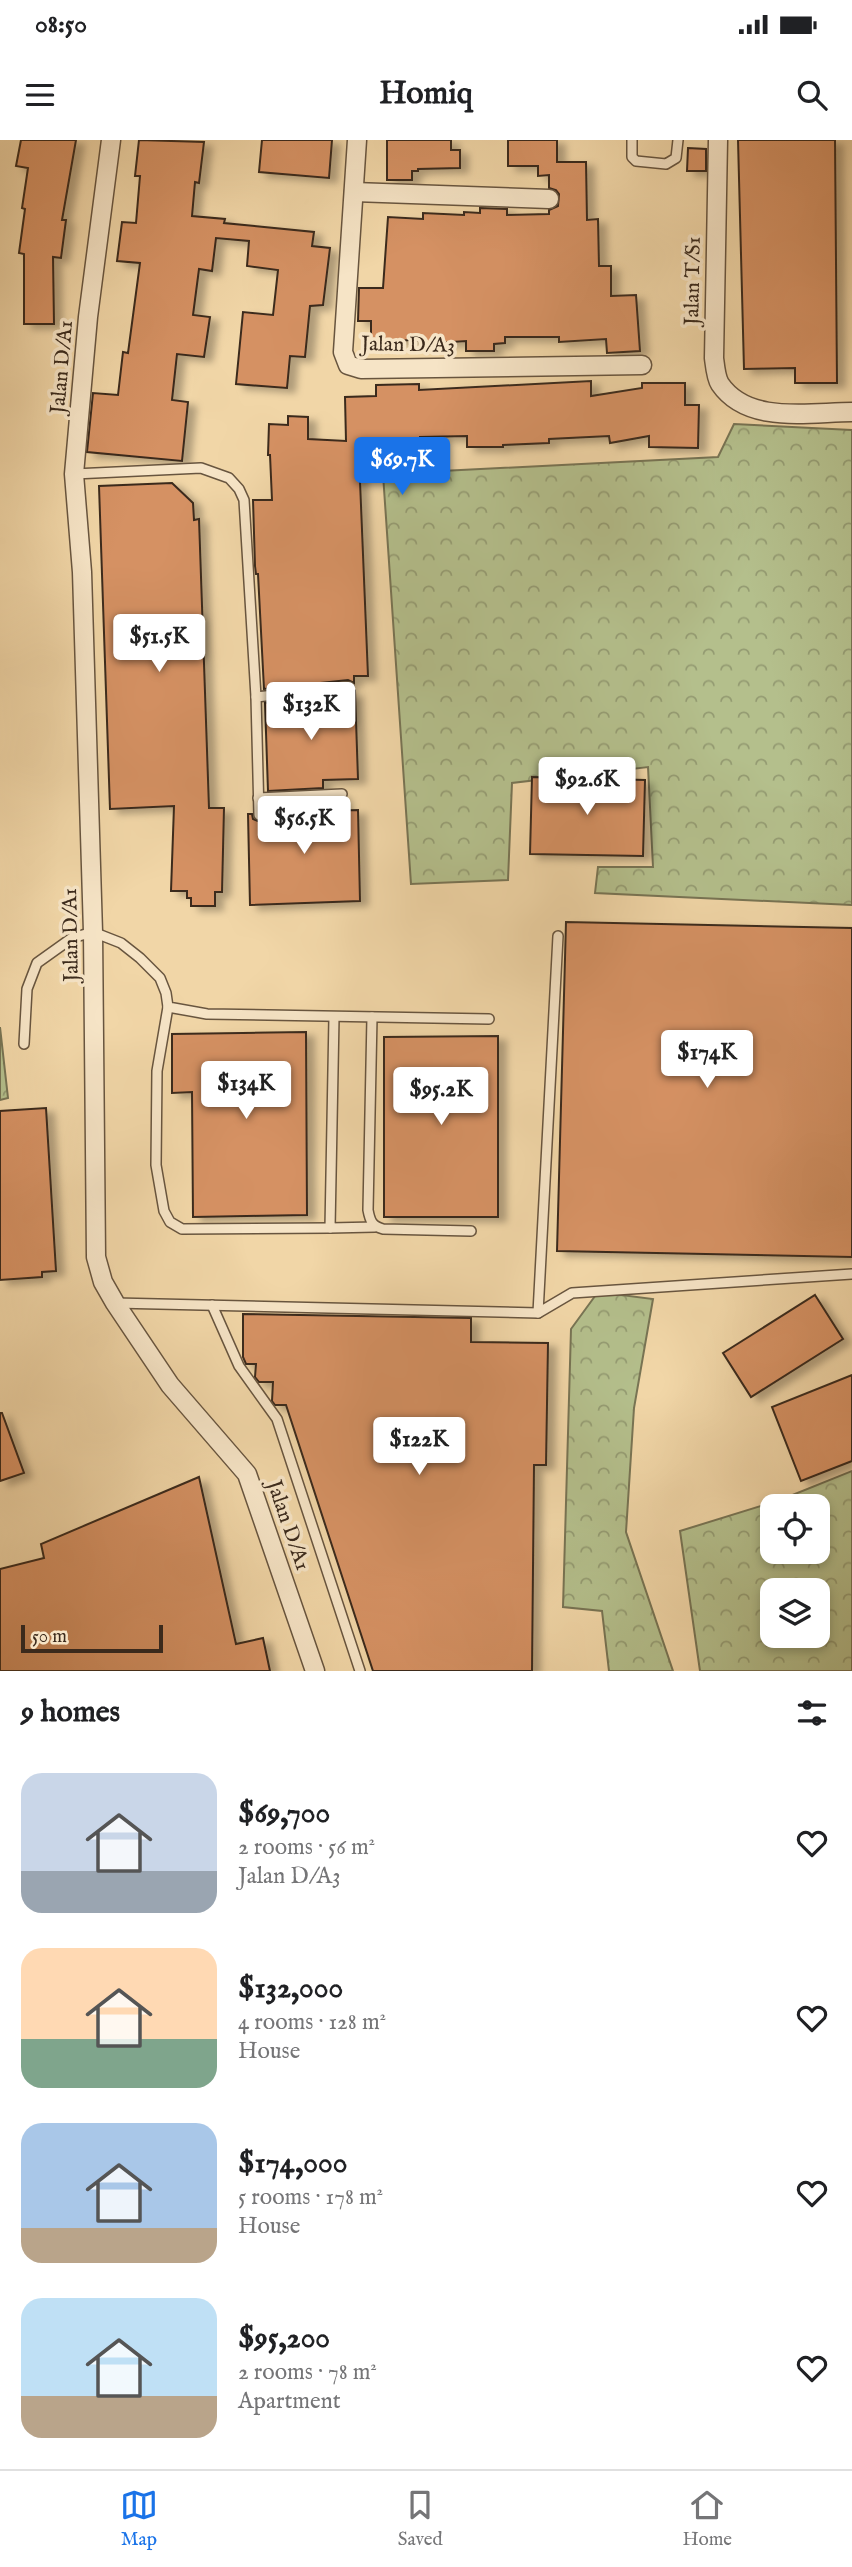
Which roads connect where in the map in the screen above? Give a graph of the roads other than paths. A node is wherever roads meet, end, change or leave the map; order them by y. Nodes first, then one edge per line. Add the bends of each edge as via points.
1 (111, 140) edge
2 (356, 140) edge
3 (632, 140) edge
4 (678, 140) edge
5 (718, 140) edge
6 (354, 192) junction
7 (549, 199) dead end
8 (642, 365) dead end
9 (852, 412) edge
10 (74, 474) junction
11 (349, 687) dead end
12 (256, 697) junction
13 (342, 794) dead end
14 (258, 798) junction
15 (259, 815) dead end
16 (93, 932) junction
17 (558, 936) dead end
18 (168, 1007) junction
19 (334, 1017) junction
20 (372, 1017) junction
21 (489, 1020) dead end
22 (24, 1044) dead end
23 (375, 1227) junction
24 (330, 1228) junction
25 (471, 1231) dead end
26 (852, 1274) edge
27 (115, 1303) junction
28 (212, 1306) junction
29 (538, 1313) junction
30 (315, 1671) edge
31 (360, 1671) edge

1 - 10 street, Jalan D/A1
2 - 6 street, Jalan D/A3
3 - 4 lane via 632,157 642,163 676,158
5 - 9 street, Jalan T/S1 via 714,358 719,383 749,408 769,413
6 - 7 street
6 - 8 street, Jalan D/A3 via 343,352 348,365 361,369
10 - 12 lane via 201,468 229,478 239,489 244,500
10 - 16 street, Jalan D/A1 via 82,572
11 - 12 lane
12 - 14 lane
13 - 14 lane
14 - 15 lane
16 - 18 lane via 121,943 141,958 160,978
16 - 22 lane via 72,938 37,963 27,989
16 - 27 street, Jalan D/A1 via 96,1257
17 - 29 lane
18 - 19 lane via 206,1014
18 - 24 lane via 157,1071 156,1165 170,1222 182,1229
19 - 20 lane
19 - 24 lane
20 - 21 lane
20 - 23 lane via 368,1210
23 - 24 lane
23 - 25 lane
26 - 29 lane via 572,1293
27 - 28 lane
27 - 30 street, Jalan D/A1 via 170,1385 247,1474
28 - 29 lane
28 - 31 lane via 239,1366 277,1419

